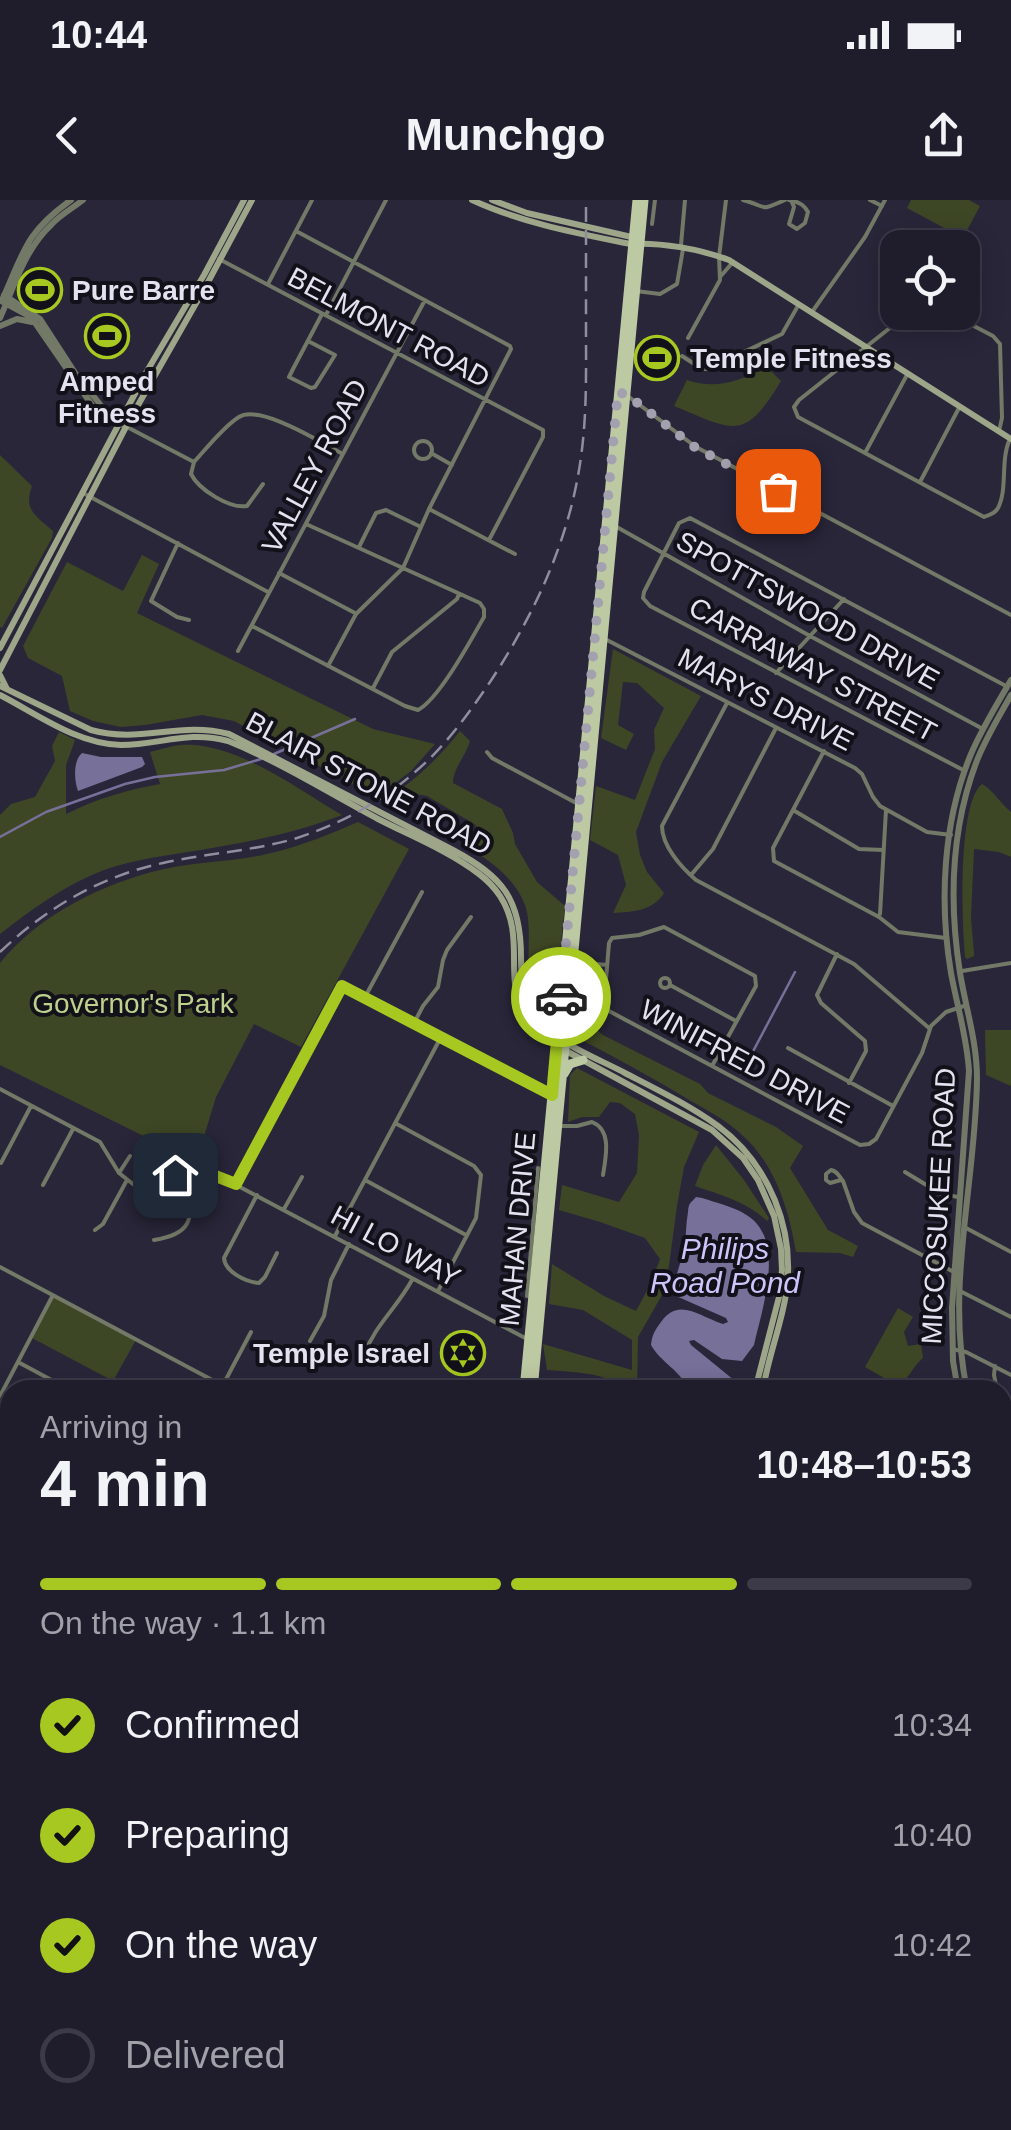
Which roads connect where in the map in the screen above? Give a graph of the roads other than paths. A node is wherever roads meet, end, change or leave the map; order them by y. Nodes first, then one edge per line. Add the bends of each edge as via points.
1 (248, 200) edge
2 (312, 200) edge
3 (386, 200) edge
4 (472, 200) edge
5 (492, 200) edge
6 (641, 200) edge
7 (655, 200) edge
8 (685, 200) edge
9 (726, 200) edge
10 (743, 200) edge
11 (788, 200) edge
12 (870, 200) edge
13 (885, 200) edge
14 (78, 201) edge
15 (882, 206) junction
16 (531, 218) junction
17 (649, 222) junction
18 (296, 231) junction
19 (636, 241) junction
20 (682, 249) junction
21 (719, 257) junction
22 (217, 259) junction
23 (354, 262) junction
24 (732, 262) junction
25 (720, 277) junction
26 (267, 285) junction
27 (636, 291) junction
28 (5, 296) edge
29 (424, 300) junction
30 (799, 304) junction
31 (812, 312) junction
32 (324, 315) junction
33 (0, 322) edge
34 (37, 324) junction
35 (980, 329) edge
36 (887, 330) edge
37 (688, 338) dead end
38 (308, 342) junction
39 (627, 345) junction
40 (866, 347) junction
41 (396, 353) junction
42 (682, 356) dead end
43 (908, 374) junction
44 (622, 394) junction
45 (486, 400) junction
46 (960, 406) junction
47 (123, 425) junction
48 (999, 431) junction
49 (1011, 438) edge
50 (431, 453) dead end
51 (343, 454) junction
52 (864, 454) junction
53 (194, 462) junction
54 (452, 465) junction
55 (263, 484) dead end
56 (920, 484) junction
57 (86, 495) junction
58 (429, 508) junction
59 (306, 524) junction
60 (421, 527) junction
61 (610, 527) junction
62 (489, 540) junction
63 (178, 544) junction
64 (359, 547) junction
65 (663, 553) junction
66 (514, 554) dead end
67 (403, 568) junction
68 (279, 574) junction
69 (269, 592) junction
70 (459, 594) junction
71 (844, 599) junction
72 (356, 614) junction
73 (1011, 614) edge
74 (189, 620) dead end
75 (252, 626) junction
76 (810, 636) junction
77 (599, 638) junction
78 (0, 648) edge
79 (238, 652) dead end
80 (328, 666) junction
81 (0, 672) edge
82 (776, 673) junction
83 (1010, 687) edge
84 (372, 689) junction
85 (3, 690) edge
86 (726, 702) junction
87 (58, 714) junction
88 (54, 723) junction
89 (776, 728) junction
90 (987, 731) junction
91 (253, 749) junction
92 (824, 751) junction
93 (487, 752) dead end
94 (968, 773) junction
95 (583, 805) junction
96 (793, 810) junction
97 (886, 810) junction
98 (953, 835) junction
99 (884, 850) junction
100 (579, 855) junction
101 (690, 875) junction
102 (422, 892) dead end
103 (879, 916) junction
104 (471, 917) dead end
105 (515, 923) junction
106 (948, 938) junction
107 (837, 954) junction
108 (573, 962) junction
109 (1011, 962) edge
110 (607, 965) junction
111 (956, 972) junction
112 (670, 985) dead end
113 (517, 997) junction
114 (365, 998) junction
115 (527, 998) junction
116 (963, 1006) junction
117 (560, 1016) junction
118 (736, 1022) junction
119 (414, 1023) junction
120 (543, 1024) junction
121 (929, 1028) junction
122 (441, 1037) junction
123 (561, 1044) junction
124 (788, 1048) dead end
125 (583, 1060) junction
126 (712, 1066) junction
127 (563, 1076) junction
128 (849, 1083) junction
129 (0, 1089) edge
130 (972, 1091) junction
131 (552, 1095) junction
132 (31, 1106) junction
133 (893, 1106) junction
134 (395, 1124) junction
135 (559, 1126) junction
136 (73, 1128) junction
137 (130, 1156) dead end
138 (1, 1163) edge
139 (538, 1168) dead end
140 (119, 1172) junction
141 (905, 1172) dead end
142 (603, 1174) dead end
143 (190, 1175) junction
144 (302, 1177) dead end
145 (128, 1180) junction
146 (364, 1180) junction
147 (842, 1180) dead end
148 (42, 1184) dead end
149 (236, 1184) junction
150 (258, 1195) junction
151 (958, 1197) junction
152 (284, 1209) junction
153 (542, 1212) junction
154 (960, 1227) junction
155 (94, 1230) dead end
156 (334, 1236) junction
157 (468, 1236) junction
158 (154, 1240) dead end
159 (348, 1244) junction
160 (1011, 1244) edge
161 (1009, 1251) edge
162 (277, 1253) dead end
163 (538, 1254) junction
164 (0, 1266) edge
165 (953, 1271) junction
166 (413, 1278) junction
167 (957, 1291) junction
168 (438, 1292) junction
169 (53, 1295) junction
170 (526, 1296) dead end
171 (1011, 1316) edge
172 (252, 1332) dead end
173 (310, 1340) dead end
174 (534, 1340) junction
175 (956, 1349) junction
176 (364, 1355) dead end
177 (18, 1362) junction
178 (995, 1366) junction
179 (1011, 1375) edge
180 (8, 1380) edge
181 (51, 1380) edge
182 (212, 1380) edge
183 (226, 1380) edge
184 (526, 1380) edge
185 (534, 1380) edge
186 (758, 1380) edge
187 (765, 1380) edge
188 (961, 1380) edge
189 (995, 1380) edge

1 - 22 main road
2 - 18 street
3 - 23 street
4 - 16 main road
5 - 16 main road
6 - 17 main road
6 - 19 main road
7 - 17 street
8 - 20 street
9 - 21 street
10 - 11 street via 766,208
11 - 11 street via 794,207 789,224 800,228 808,212
12 - 15 street
13 - 15 street
14 - 28 street via 44,221
15 - 31 street
16 - 19 main road
17 - 19 main road
18 - 23 street
18 - 26 street
19 - 20 main road
19 - 27 main road, MAHAN DRIVE
19 - 39 main road, MAHAN DRIVE
20 - 21 main road
20 - 27 street via 677,284 660,294
21 - 24 main road
21 - 25 street
22 - 26 street, BELMONT ROAD
22 - 47 main road via 163,342
23 - 29 street
23 - 32 street
24 - 25 street
24 - 30 main road
25 - 37 street
26 - 32 street, BELMONT ROAD
27 - 39 main road, MAHAN DRIVE
28 - 33 street
28 - 34 street
28 - 47 street via 40,319 96,402
29 - 41 street, VALLEY ROAD
29 - 45 street via 510,346
30 - 31 main road
30 - 42 street via 782,334 708,370
31 - 40 main road
32 - 38 street
32 - 41 street, BELMONT ROAD
33 - 34 street
34 - 47 street via 94,408
35 - 48 street via 1000,344
36 - 40 street
38 - 38 street via 289,377 316,388 334,356
39 - 44 main road, MAHAN DRIVE
40 - 43 main road
40 - 52 street via 796,402 795,412
41 - 45 street, BELMONT ROAD
41 - 51 street, VALLEY ROAD
43 - 46 main road
43 - 52 street
44 - 61 main road, MAHAN DRIVE
44 - 73 street via 696,448
45 - 54 street
45 - 62 street, BELMONT ROAD via 544,433
46 - 48 main road
46 - 56 street
47 - 53 street
47 - 57 main road
48 - 49 main road
49 - 56 street via 996,511 988,516
50 - 54 street
51 - 53 street via 248,414
51 - 59 street, VALLEY ROAD
52 - 56 street
53 - 55 street via 198,486 238,508
54 - 58 street
57 - 63 street
57 - 78 main road
57 - 81 main road
58 - 60 street
58 - 62 street
59 - 64 street
59 - 68 street, VALLEY ROAD
60 - 64 street via 381,510
60 - 67 street
61 - 65 street, SPOTTSWOOD DRIVE
61 - 77 main road, MAHAN DRIVE
62 - 66 street
63 - 69 street
63 - 74 street via 152,601
64 - 67 street
65 - 71 street via 680,523 692,519
65 - 76 street, SPOTTSWOOD DRIVE
65 - 82 street, CARRAWAY STREET via 644,600
67 - 70 street
67 - 72 street
68 - 69 street, VALLEY ROAD
68 - 72 street
69 - 75 street, VALLEY ROAD
70 - 84 street via 392,652
70 - 84 street via 485,613 424,707
71 - 76 street
71 - 83 street
72 - 80 street
75 - 79 street, VALLEY ROAD
75 - 80 street
76 - 82 street
76 - 90 street, SPOTTSWOOD DRIVE
77 - 86 street, MARYS DRIVE
77 - 95 main road, MAHAN DRIVE
80 - 84 street
81 - 85 main road
82 - 94 street, CARRAWAY STREET
83 - 90 street, MICCOSUKEE ROAD
85 - 87 main road, BLAIR STONE ROAD
85 - 88 main road, BLAIR STONE ROAD
86 - 89 street, MARYS DRIVE
86 - 101 street via 662,826
87 - 88 main road
87 - 91 main road, BLAIR STONE ROAD via 105,734 204,728
88 - 91 main road, BLAIR STONE ROAD via 108,744 202,736
89 - 92 street, MARYS DRIVE
89 - 101 street via 714,849
90 - 94 street, MICCOSUKEE ROAD
90 - 94 street, MICCOSUKEE ROAD via 970,756
91 - 105 main road, BLAIR STONE ROAD via 454,855 491,884
92 - 96 street
92 - 97 street, MARYS DRIVE via 859,771
93 - 95 street
94 - 98 street, MICCOSUKEE ROAD
95 - 100 main road, MAHAN DRIVE
96 - 99 street via 859,848
96 - 103 street via 773,848 774,861
97 - 98 street, MARYS DRIVE via 927,832
97 - 99 street
98 - 106 street, MICCOSUKEE ROAD
98 - 111 street, MICCOSUKEE ROAD
99 - 103 street
100 - 108 main road, MAHAN DRIVE
100 - 117 main road, MAHAN DRIVE
101 - 107 street
102 - 114 street
103 - 106 street via 898,932
104 - 119 street via 447,950 438,987
105 - 113 main road, BLAIR STONE ROAD
105 - 115 main road, BLAIR STONE ROAD
106 - 111 street, MICCOSUKEE ROAD
107 - 121 street
107 - 128 street via 817,995 866,1044
108 - 110 street
108 - 123 main road, MAHAN DRIVE
109 - 111 street
110 - 118 street via 615,937 664,927 752,973 756,986
110 - 126 street, WINIFRED DRIVE via 605,1007
111 - 116 street, MICCOSUKEE ROAD
112 - 118 street
113 - 115 main road
113 - 123 main road, BLAIR STONE ROAD via 531,1024
114 - 119 street
114 - 149 street via 342,986
115 - 120 main road, BLAIR STONE ROAD
116 - 121 street
116 - 130 street, MICCOSUKEE ROAD
117 - 120 main road
117 - 123 main road, MAHAN DRIVE
118 - 126 street
119 - 122 street
120 - 123 main road, BLAIR STONE ROAD
121 - 133 street
122 - 131 street
122 - 134 street
123 - 125 main road, BLAIR STONE ROAD
123 - 127 main road, MAHAN DRIVE
123 - 131 main road, MAHAN DRIVE
123 - 187 main road, BLAIR STONE ROAD via 720,1127 767,1182 784,1226 788,1275
124 - 128 street
125 - 127 main road
125 - 186 main road, BLAIR STONE ROAD via 712,1130 743,1158 764,1192 782,1270
126 - 133 street, WINIFRED DRIVE via 860,1145 876,1138
127 - 135 main road, MAHAN DRIVE
128 - 133 street
129 - 132 street
130 - 151 street, MICCOSUKEE ROAD
130 - 154 street, MICCOSUKEE ROAD
131 - 153 main road, MAHAN DRIVE
132 - 136 street
132 - 138 street
134 - 146 street
134 - 157 street via 480,1172
135 - 142 street via 601,1126
135 - 153 main road, MAHAN DRIVE
136 - 140 street via 102,1144
136 - 148 street
137 - 140 street
139 - 153 street
140 - 145 street
141 - 151 street
143 - 145 street via 166,1177 146,1190
143 - 149 street, HI LO WAY
143 - 158 street via 185,1227
144 - 152 street
145 - 155 street
146 - 156 street
146 - 157 street
147 - 165 street via 862,1223
149 - 150 street, HI LO WAY
150 - 152 street, HI LO WAY
150 - 162 street via 224,1265 259,1282
151 - 154 street, MICCOSUKEE ROAD
152 - 156 street, HI LO WAY
153 - 163 main road, MAHAN DRIVE
153 - 163 street
154 - 161 street
154 - 165 street, MICCOSUKEE ROAD
154 - 167 street, MICCOSUKEE ROAD
156 - 159 street, HI LO WAY
157 - 168 street
159 - 166 street, HI LO WAY
159 - 173 street
160 - 161 street
163 - 170 street
163 - 174 main road, MAHAN DRIVE
164 - 169 street
165 - 167 street, MICCOSUKEE ROAD
166 - 168 street, HI LO WAY
166 - 176 street
167 - 171 street
167 - 175 street, MICCOSUKEE ROAD
168 - 174 street, HI LO WAY
169 - 177 street
169 - 182 street
172 - 183 street
174 - 184 main road, MAHAN DRIVE
174 - 185 main road, MAHAN DRIVE
175 - 178 street
175 - 188 street, MICCOSUKEE ROAD
177 - 180 street
177 - 181 street
178 - 179 street
178 - 189 street

